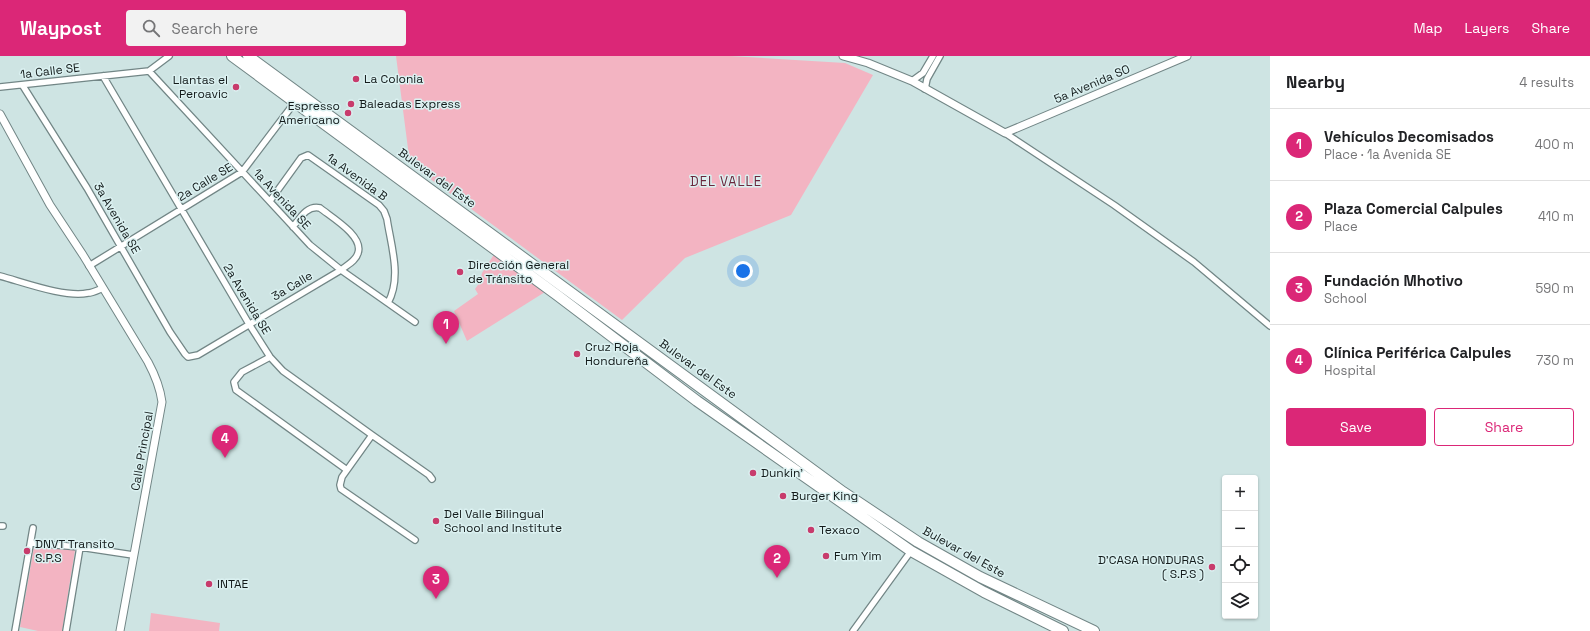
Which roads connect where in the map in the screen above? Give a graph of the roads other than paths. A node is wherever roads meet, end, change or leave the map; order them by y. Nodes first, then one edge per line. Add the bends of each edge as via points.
1 (170, 56) edge
2 (248, 56) edge
3 (843, 56) edge
4 (933, 56) edge
5 (940, 56) edge
6 (1187, 56) edge
7 (235, 58) edge
8 (149, 71) junction
9 (103, 76) junction
10 (912, 82) junction
11 (23, 86) junction
12 (0, 87) edge
13 (291, 88) junction
14 (925, 89) junction
15 (295, 101) junction
16 (0, 114) edge
17 (1005, 133) junction
18 (242, 172) junction
19 (270, 201) junction
20 (181, 209) junction
21 (293, 227) junction
22 (120, 246) junction
23 (89, 266) junction
24 (341, 270) junction
25 (0, 276) edge
26 (103, 288) junction
27 (388, 303) junction
28 (415, 322) dead end
29 (249, 324) junction
30 (1270, 326) edge
31 (628, 334) junction
32 (620, 343) junction
33 (193, 356) joint
34 (270, 357) junction
35 (372, 436) junction
36 (347, 470) junction
37 (432, 479) dead end
38 (33, 528) dead end
39 (416, 540) dead end
40 (31, 543) junction
41 (80, 546) junction
42 (911, 552) junction
43 (133, 555) junction
44 (967, 570) junction
45 (1059, 630) edge
46 (16, 631) edge
47 (66, 631) edge
48 (120, 631) edge
49 (853, 631) edge
50 (1079, 631) edge
51 (1094, 631) edge

1 - 8 street, 1a Calle SE
2 - 13 highway, Bulevar del Este
3 - 10 street via 868,62
4 - 10 street via 923,73
5 - 14 street via 927,79
6 - 17 street, 5a Avenida SO
7 - 13 highway via 250,65 286,90
7 - 15 highway, Bulevar del Este
8 - 9 street, 1a Calle SE
8 - 18 street, 1a Avenida SE
9 - 11 street, 1a Calle SE
9 - 20 street, 2a Avenida SE
10 - 14 street
11 - 12 street, 1a Calle SE
11 - 22 street, 3a Avenida SE
13 - 31 highway, Bulevar del Este
14 - 17 street
15 - 18 street, 2a Calle SE
15 - 32 highway, Bulevar del Este
16 - 23 street, Calle Principal via 50,205
17 - 30 street via 1194,262
18 - 19 street, 1a Avenida SE
18 - 20 street, 2a Calle SE
19 - 21 street, 1a Avenida SE
19 - 27 street, 1a Avenida B via 301,158 308,155 379,204 387,219 396,273 395,285
20 - 22 street, 2a Calle SE
20 - 29 street, 2a Avenida SE
21 - 24 street, 1a Avenida SE via 310,245
21 - 24 street, 3a Calle via 308,210 317,207 352,233 358,243 358,253 354,260
22 - 23 street, 2a Calle SE
22 - 33 street, 3a Avenida SE via 185,354 188,357
23 - 26 street, Calle Principal
24 - 27 street, 1a Avenida SE
24 - 29 street, 3a Calle
25 - 26 street via 76,294 88,294
26 - 43 street, Calle Principal via 155,375 161,393 162,402
27 - 28 street, 1a Avenida SE
29 - 33 street, 3a Calle
29 - 34 street, 2a Avenida SE
31 - 32 highway
31 - 44 highway, Bulevar del Este via 843,492 918,542
32 - 42 highway, Bulevar del Este via 697,401
34 - 35 street, 2a Avenida SE via 284,371
34 - 36 street via 242,372 234,382 236,390
35 - 36 street
35 - 37 street, 2a Avenida SE
36 - 39 street via 340,482 341,489
38 - 40 street
40 - 41 street
40 - 46 street
41 - 43 street
41 - 47 street
42 - 45 highway, Bulevar del Este
42 - 49 street
43 - 48 street, Calle Principal
44 - 50 highway via 979,580 1021,603
44 - 51 highway, Bulevar del Este

